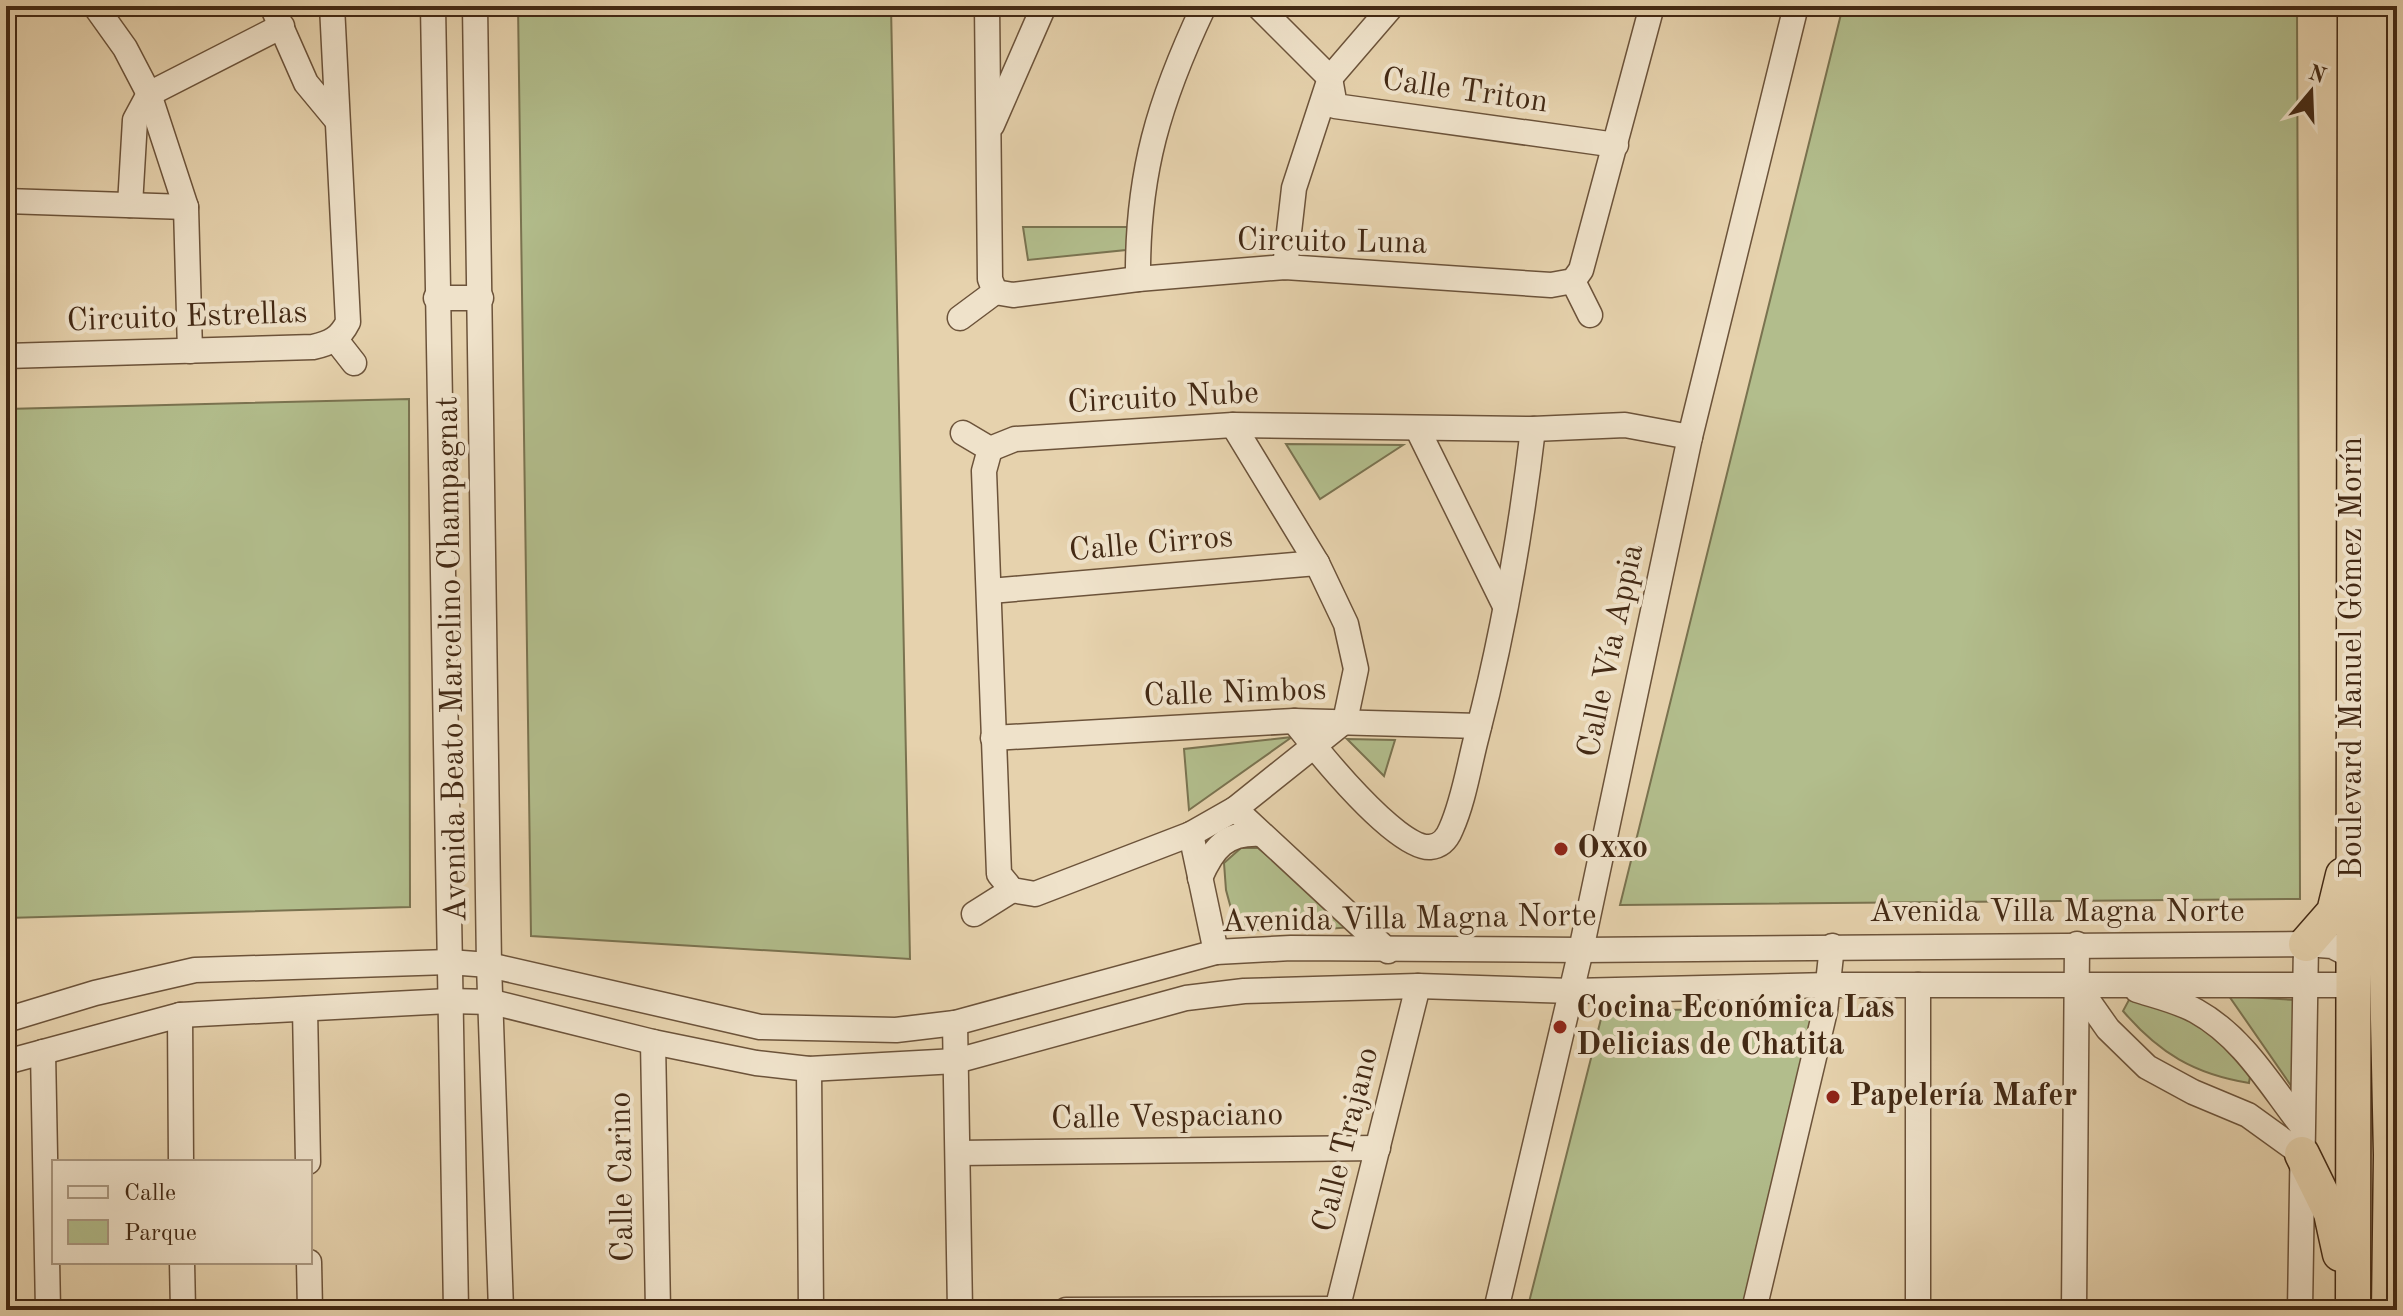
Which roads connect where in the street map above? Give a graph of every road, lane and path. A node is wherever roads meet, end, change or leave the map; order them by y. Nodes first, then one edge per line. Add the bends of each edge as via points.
1 (95, 6) edge
2 (332, 6) edge
3 (433, 6) edge
4 (475, 6) edge
5 (987, 6) edge
6 (1044, 6) edge
7 (1204, 6) edge
8 (1258, 6) edge
9 (1392, 6) edge
10 (1652, 6) edge
11 (1796, 6) edge
12 (2355, 6) edge
13 (2385, 6) edge
14 (277, 16) edge
15 (988, 31) junction
16 (1031, 35) junction
17 (1330, 78) junction
18 (149, 94) junction
19 (335, 118) junction
20 (989, 133) junction
21 (1616, 145) junction
22 (6, 201) edge
23 (130, 205) junction
24 (186, 207) junction
25 (1285, 267) junction
26 (1138, 279) junction
27 (1573, 281) junction
28 (995, 292) junction
29 (436, 298) junction
30 (481, 298) junction
31 (1590, 315) dead end
32 (960, 318) dead end
33 (336, 340) junction
34 (190, 351) junction
35 (6, 356) edge
36 (354, 363) dead end
37 (1233, 425) junction
38 (1417, 428) junction
39 (1533, 429) junction
40 (963, 433) dead end
41 (1690, 437) junction
42 (481, 448) junction
43 (439, 449) junction
44 (990, 449) junction
45 (1317, 563) junction
46 (990, 591) junction
47 (1504, 604) junction
48 (1294, 721) junction
49 (1345, 721) junction
50 (1479, 726) junction
51 (993, 738) junction
52 (1314, 747) junction
53 (2352, 799) junction
54 (1235, 809) junction
55 (1191, 834) junction
56 (1261, 834) junction
57 (1200, 878) junction
58 (1012, 890) junction
59 (974, 914) dead end
60 (2077, 944) junction
61 (2306, 944) junction
62 (1832, 946) junction
63 (1581, 950) junction
64 (1388, 951) junction
65 (1216, 952) junction
66 (449, 962) junction
67 (489, 965) junction
68 (2354, 971) junction
69 (2115, 983) junction
70 (2304, 983) junction
71 (1830, 985) junction
72 (1918, 985) junction
73 (2077, 985) junction
74 (1418, 986) junction
75 (1572, 991) junction
76 (449, 1001) junction
77 (492, 1002) junction
78 (305, 1009) junction
79 (180, 1015) junction
80 (6, 1020) edge
81 (955, 1023) junction
82 (653, 1042) junction
83 (43, 1052) junction
84 (956, 1061) junction
85 (6, 1062) edge
86 (809, 1069) junction
87 (2302, 1140) junction
88 (1378, 1148) junction
89 (958, 1153) junction
90 (2391, 1155) junction
91 (181, 1160) edge
92 (308, 1160) edge
93 (182, 1264) edge
94 (309, 1264) edge
95 (1337, 1309) edge
96 (48, 1310) edge
97 (183, 1310) edge
98 (310, 1310) edge
99 (456, 1310) edge
100 (501, 1310) edge
101 (658, 1310) edge
102 (811, 1310) edge
103 (960, 1310) edge
104 (1066, 1310) edge
105 (1113, 1310) edge
106 (1496, 1310) edge
107 (1754, 1310) edge
108 (1918, 1310) edge
109 (2074, 1310) edge
110 (2300, 1310) edge
111 (2353, 1310) edge
112 (2389, 1310) edge

1 - 18 street
2 - 19 street, Circuito Estrellas
3 - 29 street, Avenida Beato Marcelino Champagnat
4 - 30 street, Avenida Beato Marcelino Champagnat
5 - 15 street
6 - 16 street
7 - 26 street via 1176,65 1148,151 1138,222
8 - 17 street
9 - 17 street
10 - 21 street
11 - 41 street, Calle Vía Appia
12 - 53 highway, Boulevard Manuel Gómez Morín
13 - 90 highway, Boulevard Manuel Gómez Morín
14 - 18 street
14 - 19 street via 306,83
15 - 16 street
15 - 20 street
16 - 20 street
17 - 21 street, Calle Triton via 1335,106
17 - 25 street via 1294,188
18 - 23 street via 135,120
18 - 24 street
19 - 33 street, Circuito Estrellas via 348,322
20 - 28 street via 990,279
21 - 27 street via 1581,270
22 - 23 street
23 - 24 street
24 - 34 street
25 - 26 street, Circuito Luna
25 - 27 street, Circuito Luna via 1551,285
26 - 28 street, Circuito Luna via 1013,295
27 - 31 street
28 - 32 street
29 - 30 street
29 - 43 street, Avenida Beato Marcelino Champagnat
30 - 42 street, Avenida Beato Marcelino Champagnat
33 - 34 street, Circuito Estrellas via 313,347
33 - 36 street
34 - 35 street, Circuito Estrellas
37 - 38 street, Circuito Nube
37 - 44 street, Circuito Nube via 1015,439
37 - 45 street
38 - 39 street, Circuito Nube
38 - 47 street
39 - 41 street, Circuito Nube via 1625,425
39 - 47 street
40 - 44 street
41 - 63 street, Calle Vía Appia
42 - 43 street
42 - 67 street, Avenida Beato Marcelino Champagnat
43 - 66 street, Avenida Beato Marcelino Champagnat
44 - 46 street via 984,471
45 - 46 street, Calle Cirros
45 - 49 street via 1346,624 1354,655 1355,683
46 - 51 street
47 - 50 street
48 - 49 street, Calle Nimbos
48 - 51 street, Calle Nimbos
48 - 52 street
49 - 50 street, Calle Nimbos
49 - 52 street
50 - 52 street via 1446,850 1406,842
51 - 58 street via 999,874
52 - 54 street
53 - 61 highway via 2334,912
53 - 68 highway, Boulevard Manuel Gómez Morín
54 - 55 street
54 - 56 street
55 - 57 street
55 - 58 street via 1035,894
56 - 57 street via 1223,841
56 - 64 street
57 - 65 street
58 - 59 street
60 - 61 street, Avenida Villa Magna Norte
60 - 62 street, Avenida Villa Magna Norte
60 - 73 street
61 - 68 street, Avenida Villa Magna Norte via 2332,946
61 - 70 street
62 - 63 street, Avenida Villa Magna Norte
62 - 71 street
63 - 64 street, Avenida Villa Magna Norte
63 - 75 street, Calle Vía Appia
64 - 65 street, Avenida Villa Magna Norte
65 - 81 street, Avenida Villa Magna Norte
66 - 67 street, Avenida Villa Magna Norte
66 - 76 street, Avenida Beato Marcelino Champagnat
66 - 80 street, Avenida Villa Magna Norte via 195,970
67 - 77 street, Avenida Beato Marcelino Champagnat
67 - 81 street, Avenida Villa Magna Norte via 760,1027 896,1030
68 - 70 street, Avenida Villa Magna Norte
68 - 90 highway via 2369,971
68 - 111 highway, Boulevard Manuel Gómez Morín
69 - 70 street, Avenida Villa Magna Norte
69 - 73 street, Avenida Villa Magna Norte
69 - 87 street via 2194,1010 2223,1029 2246,1050
70 - 87 street
71 - 72 street, Avenida Villa Magna Norte
71 - 75 street, Avenida Villa Magna Norte
71 - 107 street
72 - 73 street, Avenida Villa Magna Norte
72 - 108 street
73 - 87 street via 2108,1029 2147,1067
73 - 109 street
74 - 75 street, Avenida Villa Magna Norte
74 - 84 street, Avenida Villa Magna Norte via 1216,993
74 - 88 street, Calle Trajano
75 - 106 street, Calle Vía Appia
76 - 77 street, Avenida Villa Magna Norte
76 - 78 street, Avenida Villa Magna Norte
76 - 99 street, Avenida Beato Marcelino Champagnat
77 - 82 street, Avenida Villa Magna Norte
77 - 100 street, Avenida Beato Marcelino Champagnat
78 - 79 street, Avenida Villa Magna Norte
78 - 92 street
79 - 83 street, Avenida Villa Magna Norte
79 - 91 street
81 - 84 street
82 - 86 street, Avenida Villa Magna Norte
82 - 101 street, Calle Carino
83 - 85 street, Avenida Villa Magna Norte
83 - 96 street
84 - 86 street, Avenida Villa Magna Norte
84 - 89 street
86 - 102 street
87 - 110 street
87 - 111 highway via 2331,1213
88 - 89 street, Calle Vespaciano
88 - 95 street, Calle Trajano
89 - 103 street
90 - 112 highway, Boulevard Manuel Gómez Morín
93 - 97 street
94 - 98 street
95 - 105 street
104 - 105 street

